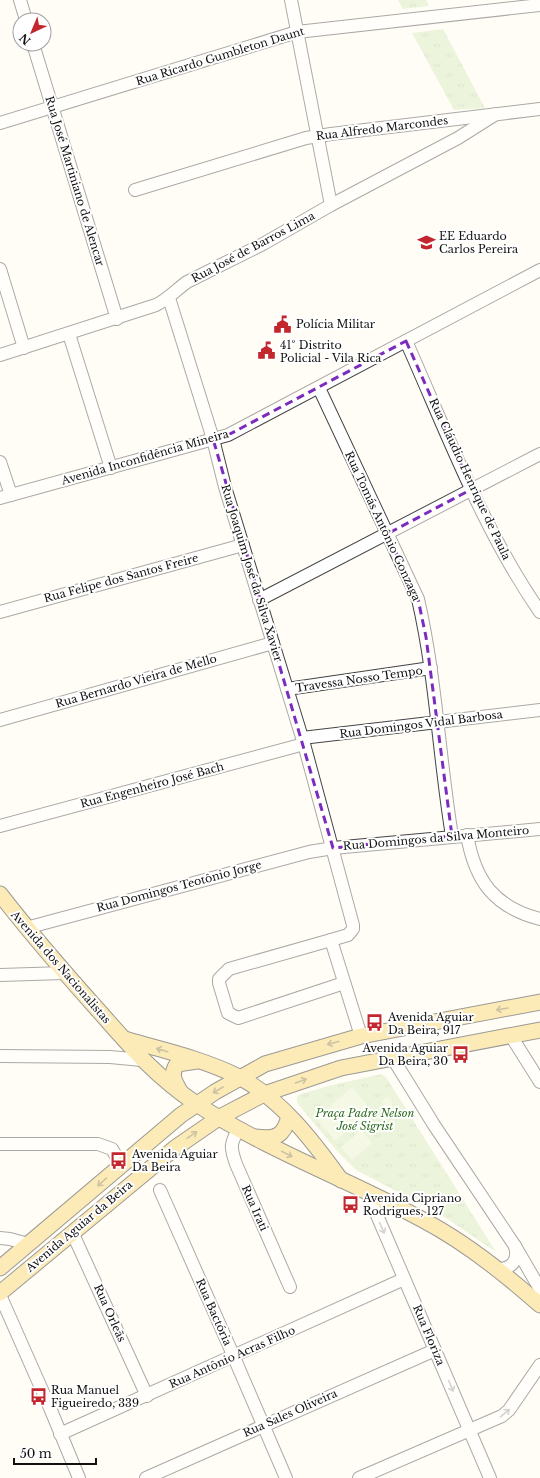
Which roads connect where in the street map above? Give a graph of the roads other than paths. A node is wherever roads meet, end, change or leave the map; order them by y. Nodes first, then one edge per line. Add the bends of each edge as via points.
1 (20, 0) edge
2 (291, 0) edge
3 (540, 4) edge
4 (24, 12) edge
5 (297, 32) junction
6 (35, 52) edge
7 (52, 107) junction
8 (540, 109) edge
9 (496, 114) junction
10 (0, 122) edge
11 (317, 136) junction
12 (135, 190) dead end
13 (331, 205) junction
14 (0, 269) edge
15 (540, 270) edge
16 (169, 298) junction
17 (117, 319) junction
18 (69, 334) junction
19 (406, 341) junction
20 (24, 348) junction
21 (0, 355) edge
22 (319, 388) junction
23 (213, 440) junction
24 (540, 454) edge
25 (0, 462) edge
26 (111, 468) junction
27 (472, 490) junction
28 (5, 496) edge
29 (387, 534) junction
30 (243, 545) junction
31 (259, 600) junction
32 (539, 610) edge
33 (0, 612) edge
34 (273, 643) junction
35 (431, 668) junction
36 (287, 689) junction
37 (540, 710) edge
38 (0, 720) edge
39 (437, 721) junction
40 (303, 741) junction
41 (0, 826) edge
42 (540, 829) edge
43 (467, 835) junction
44 (452, 836) junction
45 (333, 848) junction
46 (0, 894) edge
47 (540, 919) edge
48 (26, 928) junction
49 (331, 940) junction
50 (64, 973) junction
51 (0, 975) edge
52 (344, 983) junction
53 (540, 1002) edge
54 (540, 1030) edge
55 (361, 1036) junction
56 (511, 1036) junction
57 (124, 1039) junction
58 (0, 1056) edge
59 (392, 1057) junction
60 (142, 1060) junction
61 (200, 1060) junction
62 (240, 1078) junction
63 (540, 1082) edge
64 (180, 1092) junction
65 (264, 1094) junction
66 (197, 1104) junction
67 (289, 1116) junction
68 (220, 1118) junction
69 (239, 1128) junction
70 (252, 1136) junction
71 (0, 1144) edge
72 (121, 1165) junction
73 (342, 1181) junction
74 (160, 1190) dead end
75 (367, 1192) junction
76 (72, 1232) junction
77 (0, 1238) edge
78 (28, 1244) junction
79 (515, 1246) junction
80 (0, 1268) edge
81 (498, 1269) junction
82 (404, 1279) junction
83 (290, 1287) dead end
84 (540, 1289) edge
85 (0, 1294) edge
86 (540, 1305) edge
87 (435, 1350) junction
88 (234, 1357) junction
89 (540, 1365) edge
90 (147, 1396) junction
91 (263, 1425) junction
92 (470, 1431) junction
93 (60, 1434) junction
94 (78, 1478) edge
95 (146, 1478) edge
96 (286, 1478) edge
97 (359, 1478) edge
98 (490, 1478) edge

1 - 4 street
2 - 5 street
3 - 5 street, Rua Ricardo Gumbleton Daunt
5 - 7 street, Rua Ricardo Gumbleton Daunt
5 - 11 street
6 - 7 street, Rua José Martiniano de Alencar
7 - 10 street, Rua Ricardo Gumbleton Daunt
7 - 17 street, Rua José Martiniano de Alencar
8 - 9 street, Rua Alfredo Marcondes
9 - 11 street, Rua Alfredo Marcondes
9 - 13 street, Rua José de Barros Lima via 458,138
11 - 12 street, Rua Alfredo Marcondes
11 - 13 street
13 - 16 street, Rua José de Barros Lima via 264,244 187,282
14 - 20 street
15 - 19 street, Avenida Inconfidência Mineira
16 - 17 street, Rua José de Barros Lima
16 - 23 street, Rua Joaquim José da Silva Xavier
17 - 18 street, Rua José de Barros Lima
18 - 20 street, Rua José de Barros Lima
18 - 26 street
19 - 22 street, Avenida Inconfidência Mineira
19 - 27 street, Rua Cláudio Henrique de Paula
20 - 21 street, Rua José de Barros Lima
22 - 23 street, Avenida Inconfidência Mineira via 228,435
22 - 29 street, Rua Tomás Antônio Gonzaga
23 - 26 street, Avenida Inconfidência Mineira
23 - 30 street, Rua Joaquim José da Silva Xavier
24 - 27 street
25 - 28 street
26 - 28 street, Avenida Inconfidência Mineira
27 - 29 street
27 - 32 street, Rua Cláudio Henrique de Paula via 500,546
29 - 31 street
29 - 35 street, Rua Tomás Antônio Gonzaga via 418,599
30 - 31 street, Rua Joaquim José da Silva Xavier
30 - 33 street, Rua Felipe dos Santos Freire
31 - 34 street, Rua Joaquim José da Silva Xavier
34 - 36 street, Rua Joaquim José da Silva Xavier
34 - 38 street, Rua Bernardo Vieira de Mello
35 - 36 street, Travessa Nosso Tempo
35 - 39 street, Rua Tomás Antônio Gonzaga
36 - 40 street, Rua Joaquim José da Silva Xavier
37 - 39 street, Rua Domingos Vidal Barbosa
39 - 40 street, Rua Domingos Vidal Barbosa
39 - 44 street, Rua Tomás Antônio Gonzaga
40 - 41 street, Rua Engenheiro José Bach
40 - 45 street, Rua Joaquim José da Silva Xavier
42 - 43 street, Rua Domingos da Silva Monteiro
43 - 44 street, Rua Domingos da Silva Monteiro
43 - 47 street via 474,864 490,892 520,914
44 - 45 street, Rua Domingos da Silva Monteiro
45 - 48 street, Rua Domingos Teotônio Jorge via 278,859
45 - 49 street via 353,928 348,935
46 - 48 main road, Avenida dos Nacionalistas
48 - 50 main road, Avenida dos Nacionalistas
49 - 52 street
49 - 52 street via 229,970 219,979 228,1013 238,1018
50 - 51 street
50 - 57 main road, Avenida dos Nacionalistas
52 - 55 street
53 -> 55 main road, Avenida Aguiar da Beira
54 - 56 main road, Avenida Aguiar da Beira
55 -> 62 main road, Avenida Aguiar da Beira via 272,1062
56 - 59 main road, Avenida Aguiar da Beira
56 - 63 street
57 - 60 main road, Avenida dos Nacionalistas
61 -> 57 main road
58 - 60 street via 110,1057
65 -> 59 main road, Avenida Aguiar da Beira via 341,1068
59 - 79 street
60 - 64 main road, Avenida dos Nacionalistas
61 - 62 main road
61 - 64 main road via 177,1064 172,1074
62 - 65 main road
62 -> 66 main road, Avenida Aguiar da Beira
64 - 66 main road, Avenida dos Nacionalistas
65 - 67 main road
65 - 68 main road, Avenida Aguiar da Beira
66 - 68 main road, Avenida dos Nacionalistas
66 - 72 main road, Avenida Aguiar da Beira
67 - 70 main road via 284,1131 279,1135 272,1138
67 - 73 main road via 308,1134
68 - 69 main road, Avenida dos Nacionalistas
76 -> 68 main road, Avenida Aguiar da Beira via 159,1160
69 - 70 main road, Avenida dos Nacionalistas
69 - 83 street, Rua Irati via 231,1142 231,1150
70 -> 73 main road, Avenida dos Nacionalistas
71 - 72 street via 98,1144 112,1149
72 -> 78 main road, Avenida Aguiar da Beira
73 - 75 main road, Avenida dos Nacionalistas
74 - 88 street, Rua Bactória
75 - 81 main road, Avenida dos Nacionalistas via 424,1220
75 -> 82 street, Rua Floriza
76 - 85 main road, Avenida Aguiar da Beira
76 - 90 street, Rua Orleãs
77 - 78 street
78 - 80 main road, Avenida Aguiar da Beira
79 - 81 street via 514,1263
79 - 84 street
81 - 86 main road, Avenida dos Nacionalistas
82 - 87 street, Rua Floriza
82 - 88 street, Rua Antônio Acras Filho
85 - 93 street
87 - 91 street, Rua Sales Oliveira
87 -> 92 street, Rua Floriza
88 - 90 street, Rua Antônio Acras Filho
88 - 91 street, Rua Bactória
92 -> 89 street via 509,1410
90 - 93 street, Rua Antônio Acras Filho
91 - 95 street, Rua Sales Oliveira
91 - 96 street, Rua Bactória
92 - 97 street
92 - 98 street, Rua Floriza
93 - 94 street

